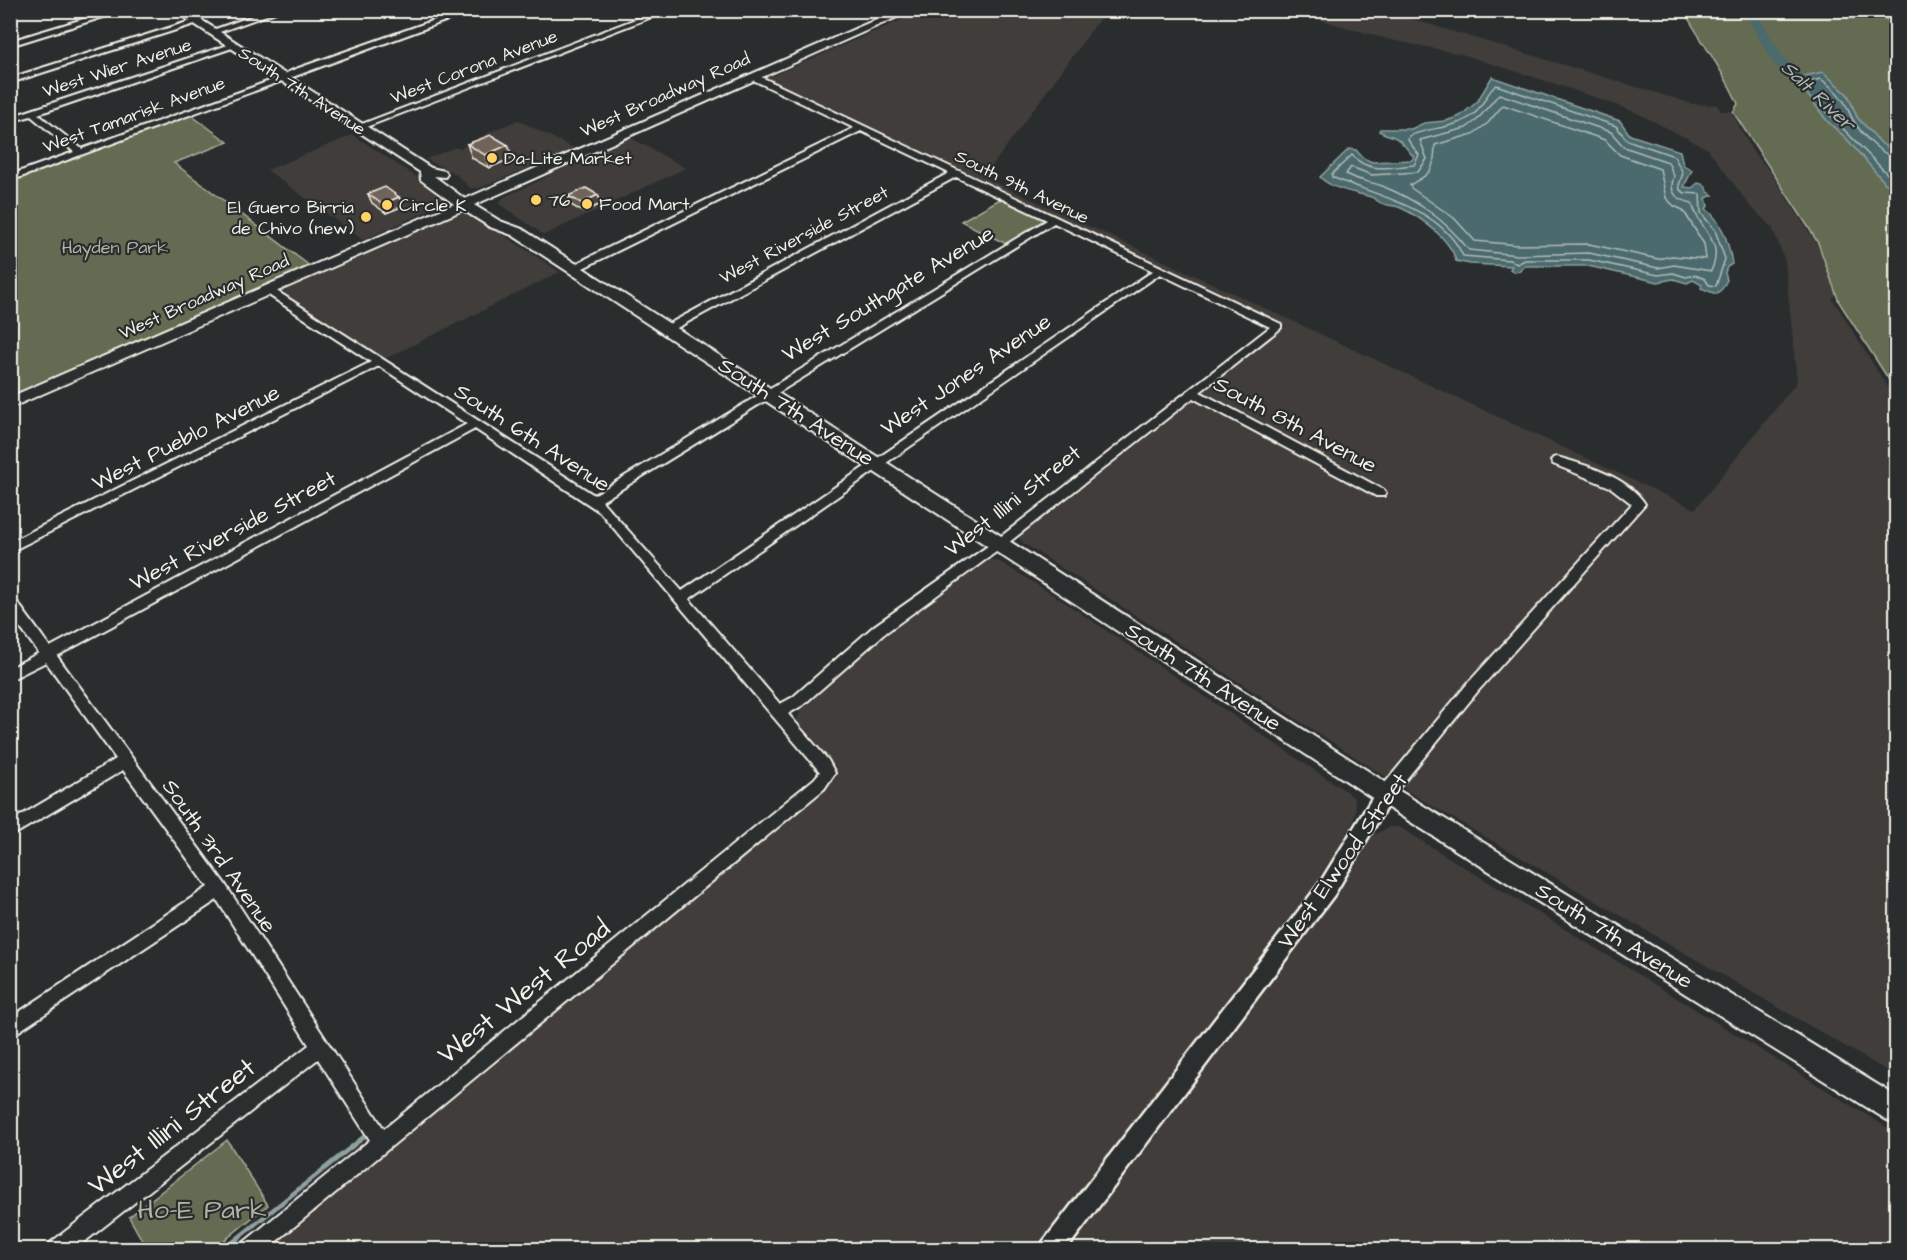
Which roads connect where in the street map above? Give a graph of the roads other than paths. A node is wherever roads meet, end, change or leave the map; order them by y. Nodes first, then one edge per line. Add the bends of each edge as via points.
1 (123, 10) edge
2 (178, 10) edge
3 (278, 10) edge
4 (472, 10) edge
5 (668, 10) edge
6 (908, 10) edge
7 (196, 22) junction
8 (211, 32) junction
9 (10, 44) edge
10 (234, 46) junction
11 (754, 77) junction
12 (281, 78) junction
13 (10, 81) edge
14 (32, 113) junction
15 (10, 120) edge
16 (358, 127) junction
17 (861, 128) junction
18 (80, 152) junction
19 (956, 173) junction
20 (10, 178) edge
21 (471, 201) junction
22 (1053, 220) junction
23 (576, 268) junction
24 (1160, 270) junction
25 (268, 290) junction
26 (1276, 326) joint
27 (669, 328) junction
28 (379, 362) junction
29 (1191, 392) junction
30 (769, 394) junction
31 (10, 403) edge
32 (475, 424) junction
33 (1557, 461) dead end
34 (875, 464) junction
35 (1380, 493) dead end
36 (593, 501) junction
37 (999, 544) junction
38 (10, 548) edge
39 (680, 599) junction
40 (10, 603) edge
41 (50, 654) junction
42 (10, 675) edge
43 (779, 712) junction
44 (124, 761) junction
45 (828, 773) joint
46 (1385, 794) junction
47 (10, 830) edge
48 (219, 889) junction
49 (10, 1029) edge
50 (320, 1047) junction
51 (1896, 1111) edge
52 (381, 1141) junction
53 (57, 1250) edge
54 (250, 1250) edge
55 (1051, 1250) edge

1 - 9 street
2 - 7 main road, South 7th Avenue
3 - 8 street
4 - 12 street, West Tamarisk Avenue
5 - 16 street, West Corona Avenue
6 - 11 main road, West Broadway Road
7 - 8 main road, South 7th Avenue
7 - 13 street
8 - 10 main road, South 7th Avenue
10 - 12 main road, South 7th Avenue
10 - 14 street, West Wier Avenue
11 - 17 street, South 9th Avenue
11 - 21 main road, West Broadway Road
12 - 16 main road, South 7th Avenue
12 - 18 street, West Tamarisk Avenue
14 - 15 street, West Wier Avenue
14 - 18 street
16 - 21 main road, South 7th Avenue via 427,171 426,177
17 - 19 street, South 9th Avenue
17 - 23 street
18 - 20 street, West Tamarisk Avenue
19 - 22 street, South 9th Avenue
19 - 27 street, West Riverside Street
21 - 23 main road, South 7th Avenue via 506,230 517,232
21 - 25 main road, West Broadway Road
22 - 24 street, South 9th Avenue
22 - 30 street, West Southgate Avenue
23 - 27 main road, South 7th Avenue
24 - 26 street, South 9th Avenue
24 - 34 street, West Jones Avenue
25 - 28 street, South 6th Avenue
25 - 31 main road, West Broadway Road
26 - 29 street, West Illini Street
27 - 30 main road, South 7th Avenue
28 - 32 street, South 6th Avenue
28 - 38 street, West Pueblo Avenue
29 - 35 street, South 8th Avenue
29 - 37 street, West Illini Street
30 - 34 main road, South 7th Avenue
30 - 36 street, West Southgate Avenue
32 - 36 street, South 6th Avenue
32 - 41 street, West Riverside Street
33 - 46 street, West Elwood Street via 1616,486 1634,496 1639,504 1473,687
34 - 37 main road, South 7th Avenue
34 - 39 street, West Jones Avenue
36 - 39 street, South 6th Avenue
37 - 43 street, West Illini Street via 879,630
37 - 46 main road, South 7th Avenue
39 - 43 street, South 6th Avenue
40 - 41 street, South 3rd Avenue
41 - 42 street, West Riverside Street
41 - 44 street, South 3rd Avenue
43 - 45 street, South 6th Avenue
44 - 47 street
44 - 48 street, South 3rd Avenue
45 - 52 street, West West Road
46 - 51 main road, South 7th Avenue
46 - 55 street, West Elwood Street via 1327,889
48 - 49 street
48 - 50 street, South 3rd Avenue
50 - 52 street, South 3rd Avenue
50 - 53 street, West Illini Street
52 - 54 street, West West Road

